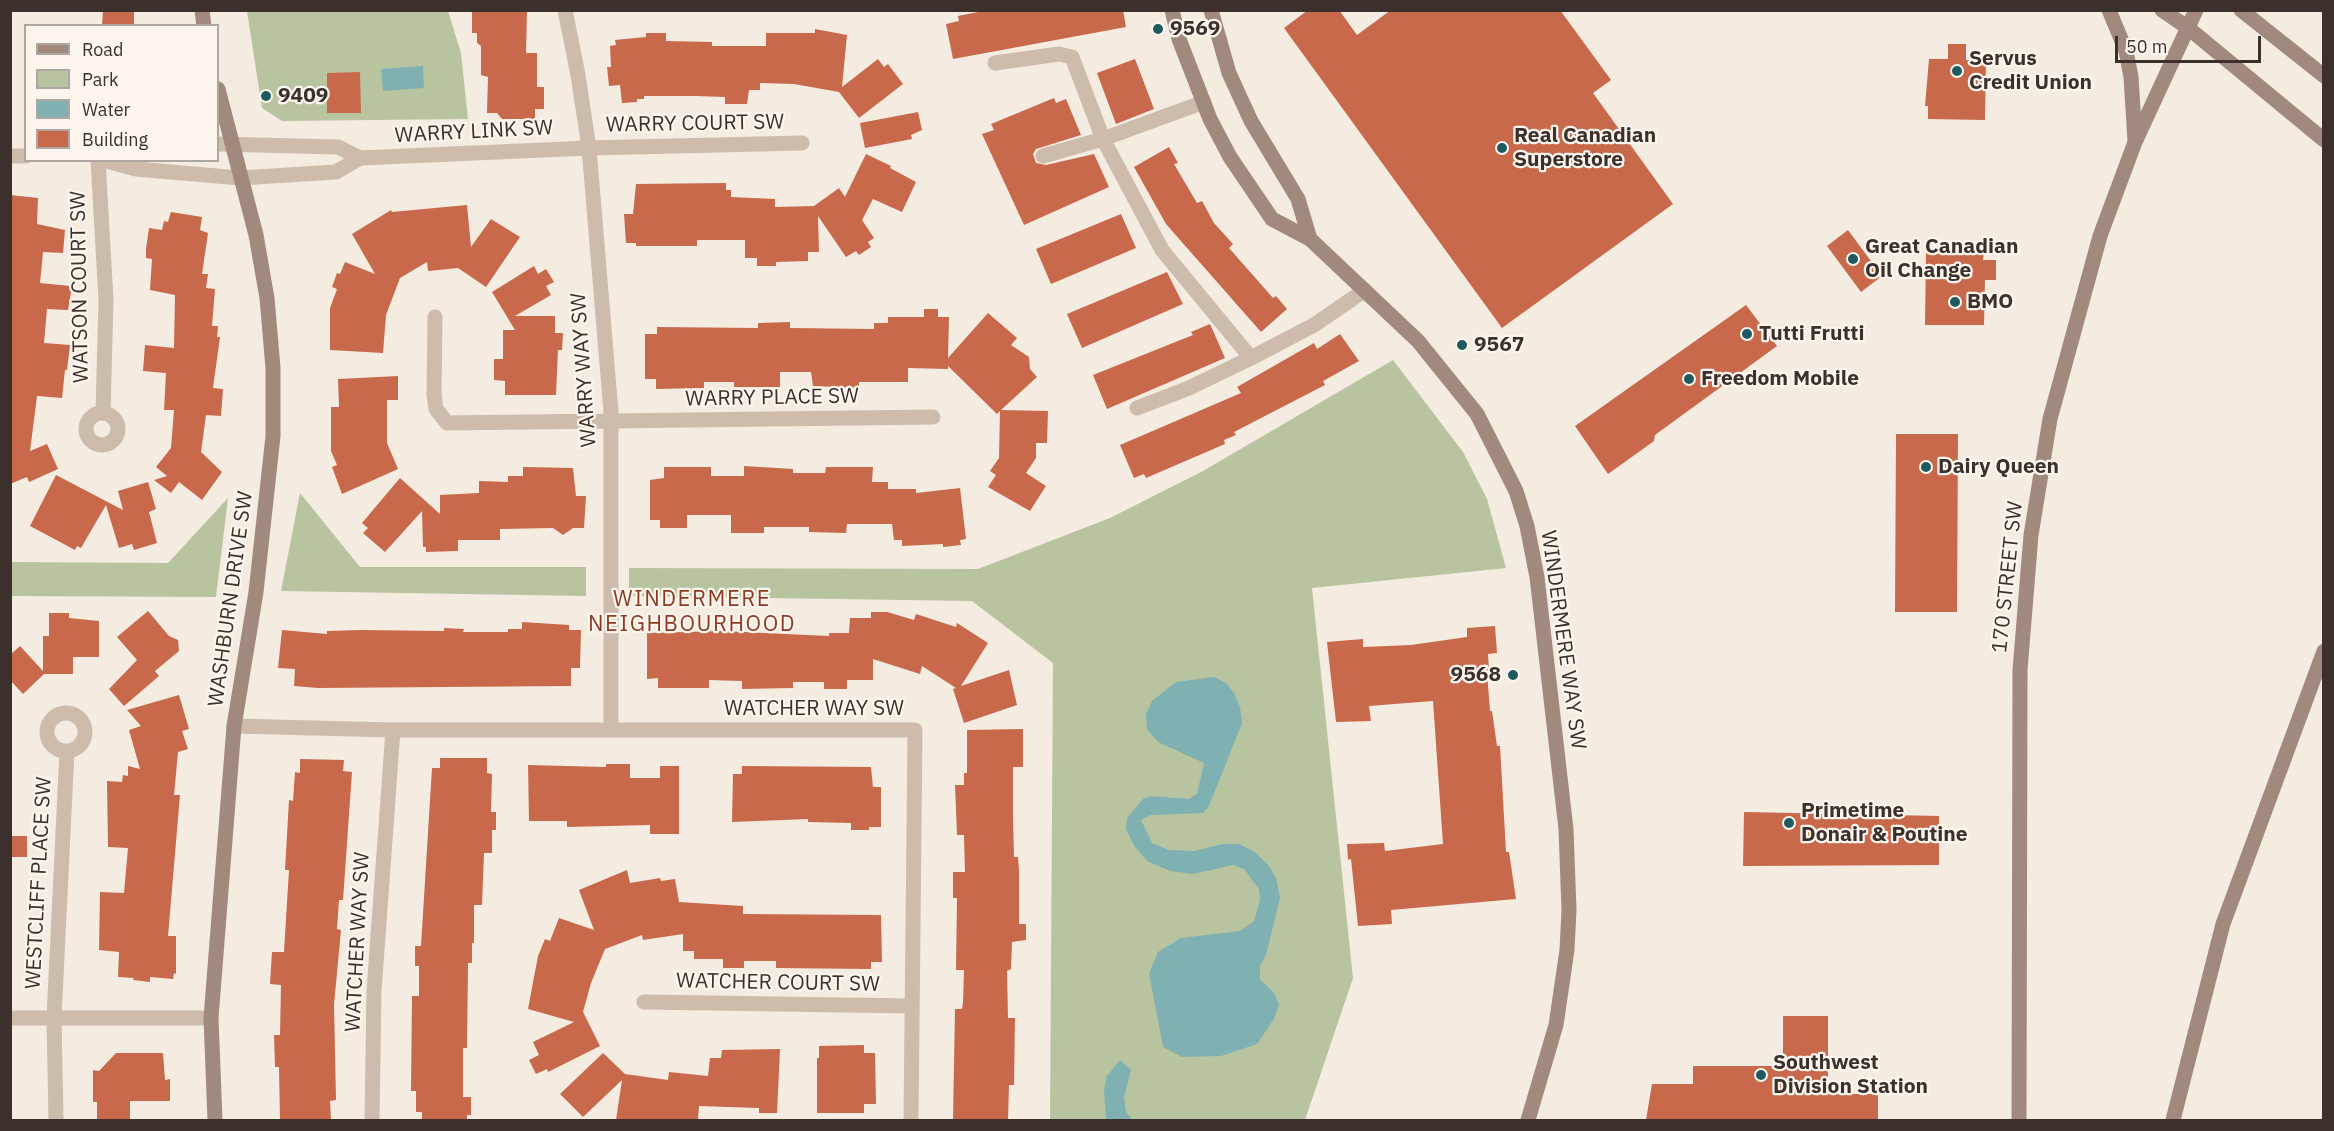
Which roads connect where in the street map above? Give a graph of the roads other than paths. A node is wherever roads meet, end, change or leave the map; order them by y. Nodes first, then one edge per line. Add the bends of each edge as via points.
1 (564, 10) edge
2 (1172, 10) edge
3 (1211, 10) edge
4 (2109, 10) edge
5 (2163, 10) edge
6 (2196, 10) edge
7 (2241, 10) edge
8 (2187, 27) junction
9 (995, 63) dead end
10 (2324, 76) edge
11 (219, 97) edge
12 (1204, 102) junction
13 (1103, 139) junction
14 (2324, 140) edge
15 (2135, 142) junction
16 (802, 143) dead end
17 (225, 144) edge
18 (589, 148) junction
19 (1043, 156) dead end
20 (360, 158) junction
21 (98, 162) edge
22 (110, 162) edge
23 (240, 178) junction
24 (1310, 239) junction
25 (1365, 290) junction
26 (435, 317) dead end
27 (1251, 358) junction
28 (1137, 408) dead end
29 (103, 413) dead end
30 (933, 417) dead end
31 (610, 421) junction
32 (2324, 651) edge
33 (234, 726) junction
34 (393, 730) junction
35 (610, 730) junction
36 (66, 751) dead end
37 (644, 1002) dead end
38 (912, 1006) junction
39 (10, 1018) edge
40 (54, 1018) junction
41 (211, 1018) junction
42 (56, 1120) edge
43 (215, 1120) edge
44 (372, 1120) edge
45 (911, 1120) edge
46 (1528, 1120) edge
47 (2019, 1120) edge
48 (2173, 1120) edge

1 - 18 street, WARRY WAY SW
2 - 12 street, WINDERMERE WAY SW
3 - 24 street via 1229,72 1251,120 1298,199
4 - 15 street via 2126,51
5 - 8 street
6 - 8 street, 170 STREET SW
7 - 10 street
8 - 14 street
8 - 15 street, 170 STREET SW
9 - 13 street via 1059,54 1072,57
11 - 17 street, WASHBURN DRIVE SW
12 - 13 street
12 - 24 street, WINDERMERE WAY SW via 1230,157 1272,219
13 - 19 street
13 - 27 street via 1162,250
15 - 47 street, 170 STREET SW via 2100,236 2050,419 2031,535 2020,670
16 - 18 street, WARRY COURT SW
17 - 20 street, WARRY LINK SW via 338,147
17 - 23 street, WASHBURN DRIVE SW
18 - 20 street, WARRY LINK SW
18 - 31 street, WARRY WAY SW
20 - 23 street, WARRY LINK SW via 336,172
21 - 29 street, WATSON COURT SW via 106,300
22 - 23 street, WARRY LINK SW via 136,169
23 - 33 street, WASHBURN DRIVE SW via 256,235 267,298 273,436 256,592
24 - 25 street, WINDERMERE WAY SW
25 - 27 street via 1314,325
25 - 46 street, WINDERMERE WAY SW via 1418,341 1477,414 1516,491 1538,577 1566,829 1569,910 1556,1025
26 - 31 street, WARRY PLACE SW via 434,395 436,410 447,423
27 - 28 street
30 - 31 street, WARRY PLACE SW
31 - 35 street, WARRY WAY SW
32 - 48 street via 2223,924
33 - 34 street, WATCHER WAY SW
33 - 41 street, WASHBURN DRIVE SW
34 - 35 street, WATCHER WAY SW
34 - 44 street, WATCHER WAY SW via 374,991
35 - 38 street, WATCHER WAY SW via 915,730
36 - 40 street, WESTCLIFF PLACE SW
37 - 38 street, WATCHER COURT SW
38 - 45 street, WATCHER WAY SW
39 - 40 street
40 - 41 street
40 - 42 street, WESTCLIFF PLACE SW
41 - 43 street, WASHBURN DRIVE SW

